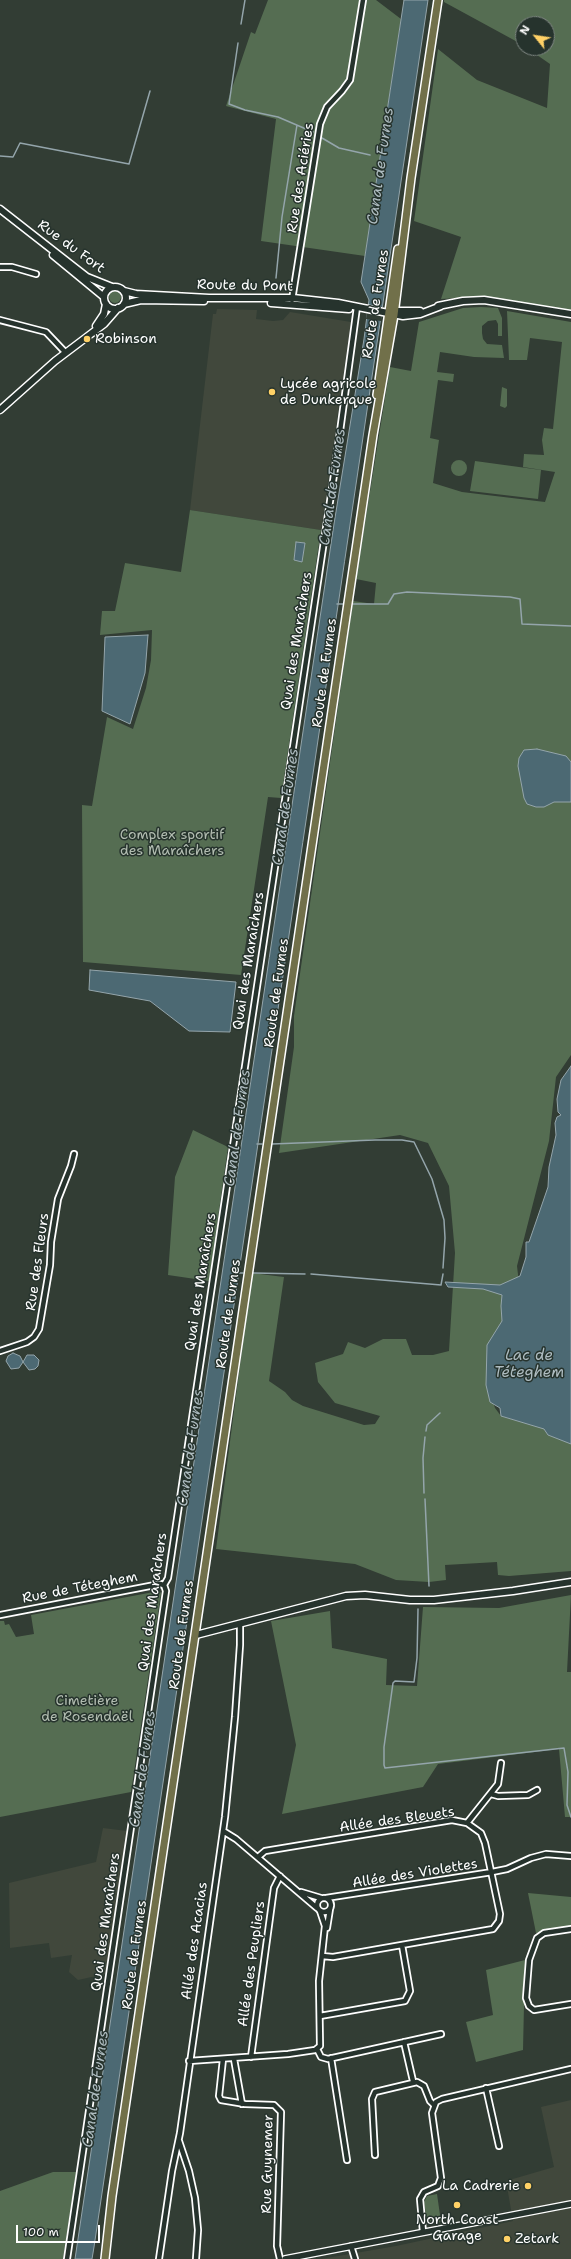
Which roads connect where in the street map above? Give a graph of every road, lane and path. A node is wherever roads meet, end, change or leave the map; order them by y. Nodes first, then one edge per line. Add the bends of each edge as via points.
1 (363, 0) edge
2 (438, 0) edge
3 (0, 209) edge
4 (18, 223) junction
5 (0, 267) edge
6 (36, 274) dead end
7 (112, 287) junction
8 (124, 291) junction
9 (104, 297) junction
10 (293, 298) junction
11 (275, 303) junction
12 (106, 304) junction
13 (124, 304) junction
14 (118, 308) junction
15 (357, 308) junction
16 (390, 312) junction
17 (571, 314) edge
18 (0, 320) edge
19 (76, 344) junction
20 (65, 352) junction
21 (0, 410) edge
22 (74, 1154) dead end
23 (0, 1351) edge
24 (571, 1582) edge
25 (164, 1585) junction
26 (0, 1615) edge
27 (240, 1624) junction
28 (196, 1635) junction
29 (501, 1763) dead end
30 (536, 1790) dead end
31 (491, 1794) junction
32 (467, 1823) junction
33 (223, 1831) junction
34 (571, 1856) edge
35 (258, 1857) junction
36 (492, 1872) junction
37 (280, 1876) junction
38 (295, 1888) junction
39 (341, 1897) junction
40 (324, 1898) junction
41 (331, 1906) junction
42 (319, 1910) junction
43 (571, 1929) edge
44 (325, 1935) junction
45 (402, 1945) junction
46 (322, 1956) junction
47 (571, 2004) edge
48 (320, 2016) junction
49 (441, 2034) dead end
50 (404, 2042) junction
51 (316, 2049) junction
52 (251, 2058) junction
53 (331, 2058) junction
54 (234, 2059) junction
55 (224, 2060) junction
56 (189, 2061) junction
57 (571, 2068) edge
58 (413, 2082) junction
59 (486, 2088) junction
60 (242, 2104) junction
61 (434, 2105) junction
62 (180, 2133) junction
63 (499, 2146) dead end
64 (375, 2155) dead end
65 (175, 2158) junction
66 (185, 2159) junction
67 (347, 2160) dead end
68 (112, 2196) junction
69 (571, 2204) edge
70 (423, 2232) junction
71 (351, 2246) junction
72 (67, 2259) edge
73 (101, 2259) edge
74 (105, 2259) edge
75 (159, 2259) edge
76 (196, 2259) edge
77 (280, 2259) edge
78 (285, 2259) edge
79 (355, 2259) edge

1 - 10 street, Rue des Aciéries via 350,80 327,107 320,124
2 - 16 main road, Route de Furnes
3 - 4 main road, Rue du Fort
4 - 7 main road, Rue du Fort via 87,276
4 - 9 main road, Rue du Fort
5 - 6 street
7 - 8 main road
7 - 9 main road via 107,290
8 - 10 main road, Route du Pont via 136,294 212,298
8 - 13 main road
9 - 12 main road
10 - 11 street
10 - 15 main road, Route du Pont
11 - 13 main road via 141,300
11 - 15 main road
12 - 14 main road
12 - 19 main road via 98,324
13 - 14 main road
14 - 19 main road via 102,325
15 - 16 main road
15 - 25 street, Quai des Maraîchers via 168,1579
16 - 17 main road via 417,315 463,301 484,300
16 - 28 main road, Route de Furnes
18 - 20 street via 46,332
19 - 20 main road
20 - 21 main road
22 - 23 street, Rue des Fleurs via 58,1199 39,1330 29,1341
24 - 27 main road via 434,1600 350,1596 320,1601
25 - 26 street, Rue de Téteghem
25 - 72 street, Quai des Maraîchers via 166,1591
27 - 28 main road
27 - 33 street, Allée des Acacias via 235,1717
28 - 68 main road, Route de Furnes
29 - 31 street via 499,1780
30 - 31 street via 528,1795
31 - 32 street
32 - 35 street, Allée des Bleuets via 447,1821 265,1851
32 - 36 street, Allée des Bleuets via 478,1830 483,1838
33 - 35 street
33 - 56 street, Allée des Acacias
34 - 36 street, Allée des Violettes via 540,1855 507,1869
35 - 37 street
36 - 39 street, Allée des Violettes
36 - 45 street, Allée des Bleuets via 500,1916 493,1929
37 - 38 street
37 - 52 street, Allée des Peupliers via 274,1888
38 - 40 street via 310,1896
38 - 42 street
39 - 40 street, Allée des Violettes
39 - 41 street, Allée des Violettes
40 - 41 street
40 - 42 street via 317,1903
41 - 42 street via 327,1912
41 - 44 street
42 - 44 street via 325,1921
43 - 47 street via 544,1933 537,1938 529,1960 526,1998 529,2006 536,2010
44 - 46 street
45 - 46 street, Allée des Bleuets via 333,1957
45 - 48 street via 410,1991 405,2002
46 - 48 street via 319,1981
48 - 51 street via 322,2043
49 - 50 street
50 - 53 street
50 - 58 street
51 - 52 street
51 - 53 street via 322,2058
52 - 54 street
53 - 67 street
54 - 55 street
54 - 60 street
55 - 56 street
55 - 60 street via 220,2099
56 - 62 street, Allée des Acacias
57 - 59 street
58 - 61 street via 424,2086
58 - 64 street via 380,2089 373,2094
59 - 61 street via 442,2098
59 - 63 street
60 - 77 street, Rue Guynemer via 274,2105 282,2112 277,2246
61 - 70 street via 432,2113 441,2178 438,2186 424,2192 420,2199
62 - 65 street, Allée des Acacias
62 - 66 street via 180,2148
65 - 66 street via 179,2156
65 - 75 street, Allée des Acacias
66 - 76 street via 197,2213
68 - 73 main road, Route de Furnes
68 - 74 main road, Route de Furnes
69 - 70 street
70 - 71 street
71 - 78 street
71 - 79 street

